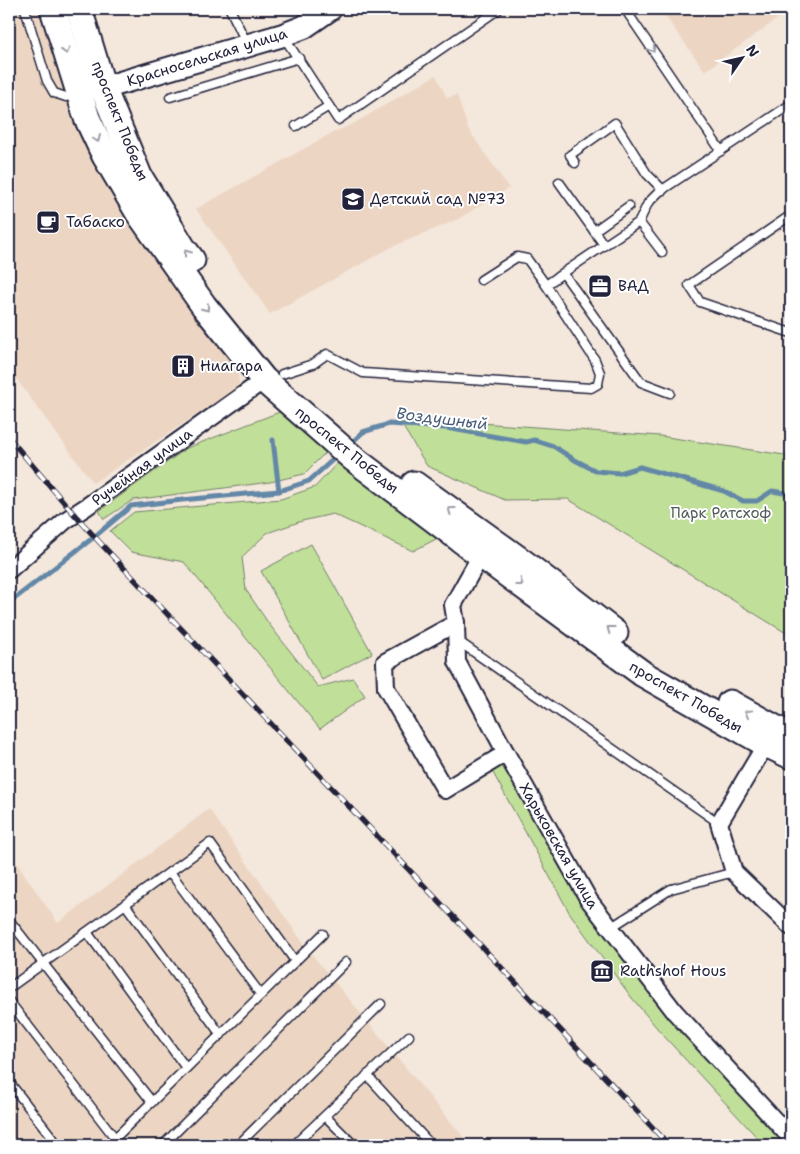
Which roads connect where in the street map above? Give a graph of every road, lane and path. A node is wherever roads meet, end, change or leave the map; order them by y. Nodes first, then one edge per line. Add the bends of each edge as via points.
1 (25, 9) edge
2 (53, 9) edge
3 (79, 9) edge
4 (230, 9) edge
5 (330, 9) edge
6 (499, 9) edge
7 (625, 9) edge
8 (283, 35) junction
9 (248, 45) junction
10 (299, 58) junction
11 (103, 88) junction
12 (79, 94) junction
13 (170, 97) dead end
14 (791, 104) edge
15 (329, 106) junction
16 (296, 126) dead end
17 (721, 151) junction
18 (575, 163) dead end
19 (559, 182) dead end
20 (663, 190) junction
21 (629, 206) dead end
22 (791, 215) edge
23 (639, 222) junction
24 (594, 231) junction
25 (604, 245) junction
26 (662, 252) dead end
27 (563, 273) junction
28 (481, 280) dead end
29 (546, 284) junction
30 (791, 333) edge
31 (273, 377) junction
32 (670, 393) dead end
33 (486, 547) junction
34 (9, 570) edge
35 (456, 623) junction
36 (456, 640) junction
37 (791, 736) edge
38 (766, 744) junction
39 (506, 753) junction
40 (791, 756) edge
41 (719, 823) junction
42 (170, 872) junction
43 (734, 872) junction
44 (125, 904) junction
45 (9, 920) edge
46 (791, 927) edge
47 (610, 928) junction
48 (87, 932) junction
49 (323, 934) dead end
50 (295, 961) junction
51 (346, 962) dead end
52 (43, 964) junction
53 (9, 988) edge
54 (261, 995) junction
55 (9, 1001) edge
56 (382, 1004) dead end
57 (221, 1035) junction
58 (409, 1036) dead end
59 (186, 1068) junction
60 (367, 1075) junction
61 (9, 1082) edge
62 (152, 1102) junction
63 (325, 1116) junction
64 (115, 1138) junction
65 (791, 1138) edge
66 (58, 1145) edge
67 (108, 1145) edge
68 (163, 1145) edge
69 (238, 1145) edge
70 (294, 1145) edge
71 (354, 1145) edge
72 (431, 1145) edge

1 - 12 lane via 47,81 54,92 66,96
2 -> 12 main road, проспект Победы
3 - 11 main road, проспект Победы
4 - 9 lane
5 - 8 main road, Красносельская улица via 304,27
6 - 15 lane via 338,120
7 -> 17 lane
8 - 9 main road, Красносельская улица
8 - 10 lane
9 - 11 main road, Красносельская улица
10 - 13 lane
10 - 15 lane
11 - 12 main road, Красносельская улица
31 -> 11 main road, проспект Победы via 261,355 183,248 139,176
12 -> 31 main road, проспект Победы via 105,156 138,212 204,306
14 - 17 lane
15 - 16 lane
17 - 20 lane
18 - 20 lane via 570,155 615,123 647,174
19 - 24 lane
20 - 23 lane via 648,203
21 - 24 lane
22 - 30 lane via 689,285 700,302
23 - 25 lane
23 - 26 lane
24 - 25 lane
25 - 27 lane
27 - 29 lane
27 - 32 lane via 641,382
28 - 29 lane via 517,257 527,259
29 - 31 lane via 595,360 600,373 598,384 591,388 363,373 327,354 313,364
31 - 33 main road, проспект Победы via 360,454
31 - 34 street, Ручейная улица via 66,520
33 - 35 street, Харьковская улица via 453,605
37 -> 33 main road, проспект Победы via 651,660
33 -> 38 main road, проспект Победы via 643,674
35 - 36 street, Харьковская улица
35 - 39 street via 385,662 386,688 445,790
36 - 39 street, Харьковская улица via 457,662
36 - 41 lane
38 - 40 main road, проспект Победы
38 - 41 street
39 - 47 street, Харьковская улица via 589,900
41 - 43 street
42 - 44 lane
42 - 50 lane via 210,843
42 - 54 lane
43 - 46 street
43 - 47 lane via 671,890
44 - 48 lane
44 - 57 lane
45 - 52 lane
47 - 65 street, Харьковская улица via 675,1012
48 - 52 lane
48 - 59 lane
49 - 50 lane
50 - 54 lane
51 - 68 lane
52 - 53 lane
52 - 62 lane
54 - 57 lane
55 - 64 lane
56 - 69 lane
57 - 59 lane
58 - 60 lane
59 - 62 lane
60 - 63 lane
60 - 72 lane
61 - 66 lane
62 - 64 lane
63 - 70 lane
63 - 71 lane
64 - 67 lane

